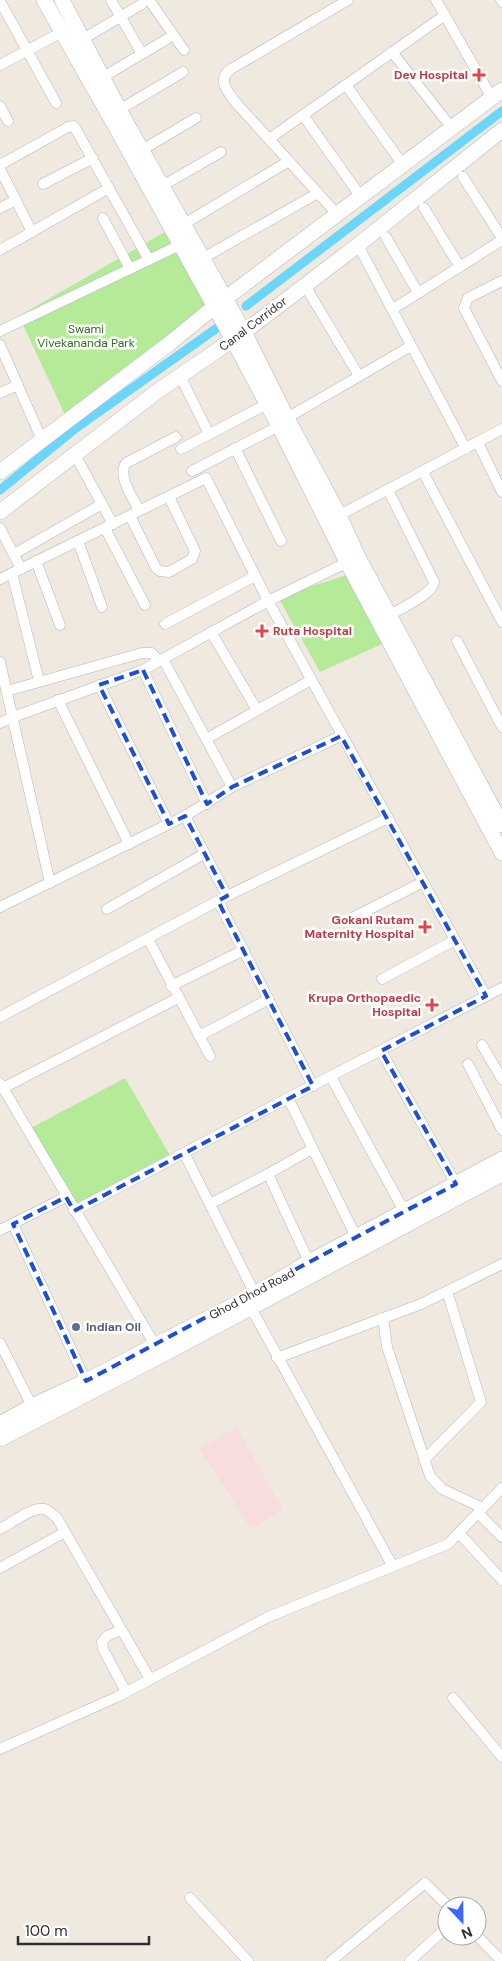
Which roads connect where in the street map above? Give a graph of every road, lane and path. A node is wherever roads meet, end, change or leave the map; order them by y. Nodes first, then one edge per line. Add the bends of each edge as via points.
1 (44, 0) edge
2 (111, 0) edge
3 (348, 0) edge
4 (436, 0) edge
5 (0, 1) edge
6 (65, 1) edge
7 (146, 2) edge
8 (445, 15) junction
9 (121, 17) junction
10 (62, 32) junction
11 (83, 39) junction
12 (167, 39) dead end
13 (184, 50) dead end
14 (27, 51) junction
15 (392, 52) junction
16 (142, 54) junction
17 (0, 66) edge
18 (183, 72) dead end
19 (103, 77) junction
20 (346, 85) junction
21 (497, 94) edge
22 (56, 103) dead end
23 (0, 106) edge
24 (119, 110) junction
25 (303, 115) junction
26 (196, 118) dead end
27 (8, 121) dead end
28 (451, 127) junction
29 (502, 130) edge
30 (269, 139) junction
31 (142, 150) junction
32 (221, 152) dead end
33 (93, 158) junction
34 (289, 161) junction
35 (403, 165) junction
36 (0, 167) edge
37 (462, 177) dead end
38 (43, 184) dead end
39 (162, 186) junction
40 (109, 188) junction
41 (318, 193) junction
42 (361, 196) junction
43 (16, 200) junction
44 (0, 208) edge
45 (424, 208) dead end
46 (337, 214) junction
47 (103, 218) dead end
48 (184, 224) junction
49 (32, 232) junction
50 (386, 237) dead end
51 (502, 239) edge
52 (186, 242) junction
53 (358, 245) junction
54 (0, 250) edge
55 (203, 258) junction
56 (149, 260) junction
57 (460, 267) junction
58 (130, 269) junction
59 (502, 281) edge
60 (304, 284) junction
61 (418, 293) junction
62 (220, 302) junction
63 (393, 309) junction
64 (0, 331) edge
65 (239, 336) junction
66 (0, 345) edge
67 (411, 346) junction
68 (180, 376) junction
69 (359, 376) junction
70 (502, 381) edge
71 (18, 385) junction
72 (0, 393) edge
73 (267, 404) junction
74 (283, 422) junction
75 (502, 429) edge
76 (209, 434) junction
77 (176, 437) dead end
78 (42, 440) junction
79 (478, 443) junction
80 (235, 448) junction
81 (182, 449) dead end
82 (466, 449) junction
83 (75, 455) junction
84 (192, 471) dead end
85 (0, 472) edge
86 (423, 472) junction
87 (388, 490) junction
88 (502, 492) edge
89 (169, 497) junction
90 (102, 504) junction
91 (139, 510) junction
92 (0, 512) edge
93 (130, 516) junction
94 (333, 519) junction
95 (109, 526) junction
96 (0, 528) edge
97 (78, 541) junction
98 (280, 541) dead end
99 (14, 554) junction
100 (353, 560) junction
101 (36, 561) junction
102 (17, 571) junction
103 (255, 576) junction
104 (0, 579) edge
105 (268, 601) junction
106 (145, 605) dead end
107 (102, 608) dead end
108 (390, 615) junction
109 (500, 615) edge
110 (165, 624) dead end
111 (60, 625) dead end
112 (211, 632) junction
113 (457, 641) dead end
114 (161, 660) junction
115 (0, 662) edge
116 (143, 670) junction
117 (311, 680) junction
118 (39, 681) junction
119 (100, 685) junction
120 (7, 691) junction
121 (58, 700) junction
122 (257, 710) junction
123 (13, 716) junction
124 (0, 723) edge
125 (502, 726) edge
126 (341, 736) junction
127 (206, 739) junction
128 (232, 787) junction
129 (207, 804) junction
130 (185, 816) junction
131 (388, 818) junction
132 (169, 824) junction
133 (502, 826) edge
134 (129, 844) junction
135 (502, 853) edge
136 (204, 854) junction
137 (423, 882) junction
138 (50, 883) junction
139 (223, 899) junction
140 (0, 907) edge
141 (107, 909) dead end
142 (352, 918) dead end
143 (148, 939) junction
144 (455, 940) junction
145 (244, 950) junction
146 (382, 979) dead end
147 (172, 986) junction
148 (502, 988) edge
149 (486, 996) junction
150 (178, 998) junction
151 (269, 999) junction
152 (0, 1017) edge
153 (199, 1036) junction
154 (482, 1045) dead end
155 (382, 1051) junction
156 (210, 1056) dead end
157 (468, 1064) dead end
158 (331, 1077) junction
159 (502, 1079) edge
160 (314, 1086) junction
161 (3, 1092) edge
162 (288, 1098) junction
163 (502, 1130) edge
164 (312, 1148) junction
165 (184, 1153) junction
166 (502, 1159) edge
167 (268, 1174) junction
168 (502, 1174) edge
169 (456, 1184) junction
170 (66, 1197) junction
171 (210, 1204) junction
172 (74, 1211) junction
173 (404, 1211) junction
174 (13, 1224) junction
175 (0, 1230) edge
176 (356, 1237) junction
177 (309, 1262) junction
178 (502, 1264) edge
179 (448, 1291) junction
180 (253, 1301) junction
181 (383, 1318) junction
182 (0, 1343) edge
183 (157, 1350) junction
184 (277, 1358) junction
185 (86, 1381) junction
186 (32, 1406) junction
187 (0, 1424) edge
188 (0, 1439) edge
189 (424, 1460) junction
190 (501, 1490) edge
191 (480, 1511) junction
192 (0, 1529) edge
193 (65, 1532) junction
194 (459, 1533) junction
195 (502, 1538) edge
196 (392, 1565) junction
197 (0, 1568) edge
198 (500, 1574) edge
199 (121, 1630) junction
200 (150, 1679) junction
201 (126, 1692) junction
202 (453, 1698) dead end
203 (0, 1748) edge
204 (502, 1757) edge
205 (438, 1896) edge
206 (190, 1898) dead end
207 (437, 1936) edge
208 (487, 1946) edge
209 (248, 1961) edge
210 (331, 1961) edge
211 (410, 1961) edge
212 (502, 1961) edge

1 - 10 street
2 - 9 street
3 - 30 street via 226,73 227,90
4 - 8 street
5 - 14 street
6 - 11 street
7 - 9 street
7 - 13 street
8 - 15 street
8 - 21 street
9 - 11 street
9 - 16 street
10 - 14 street
10 - 52 street
11 - 19 street
12 - 16 street
14 - 17 street
14 - 22 street
15 - 20 street
15 - 28 street
16 - 19 street
18 - 24 street
19 - 24 street
20 - 25 street
20 - 35 street
21 - 28 street
23 - 27 street
24 - 31 street
25 - 30 street
25 - 42 street
26 - 31 street
28 - 35 street
29 - 53 street, Canal Corridor
30 - 34 street
31 - 39 street
32 - 39 street
33 - 36 street via 78,130 72,126
33 - 38 street
33 - 40 street
34 - 41 street
34 - 48 street
35 - 42 street
36 - 43 street
37 - 51 street
39 - 48 street
40 - 49 street
40 - 56 street
41 - 46 street
41 - 55 street
42 - 46 street
43 - 44 street
43 - 49 street
45 - 57 street
46 - 62 street
47 - 58 street
48 - 52 street
49 - 54 street
50 - 61 street
51 - 57 street
52 - 55 street
52 - 56 street
52 - 62 street
53 - 60 street, Canal Corridor
53 - 63 street
55 - 62 street
56 - 58 street
57 - 61 street
58 - 64 street
59 - 70 street via 468,298 464,308
60 - 65 street, Canal Corridor
60 - 69 street
61 - 63 street
62 - 65 street
62 - 78 street
63 - 67 street
65 - 68 street, Canal Corridor
65 - 73 street
65 - 74 street
66 - 71 street
67 - 69 street
67 - 82 street
68 - 76 street
68 - 83 street, Canal Corridor
69 - 74 street
71 - 72 street
71 - 78 street
73 - 74 street
73 - 76 street
74 - 80 street
74 - 94 street
75 - 79 street
76 - 81 street
77 - 91 street via 123,467 124,477
78 - 85 street
79 - 82 street
79 - 88 street
80 - 84 street
80 - 98 street
82 - 86 street
83 - 90 street
83 - 92 street, Canal Corridor
86 - 87 street
86 - 109 street
87 - 94 street
87 - 108 street via 434,582 428,592
89 - 91 street
89 - 93 street via 194,551 192,559 169,572 160,572 156,568
89 - 103 street via 206,478
90 - 95 street
90 - 99 street
91 - 93 street
93 - 95 street
94 - 100 street
95 - 97 street
95 - 106 street
96 - 99 street
97 - 101 street
97 - 107 street
99 - 102 street
100 - 105 street
100 - 108 street
100 - 135 street
101 - 102 street
101 - 111 street
102 - 104 street
102 - 118 street
103 - 105 street
103 - 110 street
105 - 112 street
105 - 117 street
108 - 133 street
112 - 114 street
112 - 122 street
113 - 125 street
114 - 116 street
114 - 118 street via 152,653 142,653
114 - 127 street
115 - 120 street
116 - 119 street
116 - 129 street
117 - 122 street
117 - 126 street
118 - 120 street
119 - 121 street
119 - 132 street
120 - 123 street
121 - 123 street
121 - 134 street
122 - 127 street
123 - 124 street
123 - 138 street
126 - 128 street
126 - 131 street
127 - 128 street
128 - 129 street
129 - 130 street
130 - 132 street
130 - 136 street
131 - 137 street
131 - 139 street
132 - 134 street
134 - 138 street
136 - 139 street
136 - 141 street
137 - 142 street
137 - 144 street
138 - 140 street
139 - 143 street
139 - 145 street
143 - 147 street
143 - 152 street
144 - 146 street
144 - 149 street
145 - 147 street
145 - 151 street
147 - 150 street
148 - 149 street
149 - 155 street
150 - 153 street
150 - 161 street
151 - 153 street
151 - 160 street
153 - 156 street
154 - 159 street
155 - 158 street
155 - 169 street
157 - 163 street
158 - 160 street
158 - 173 street
160 - 162 street
161 - 170 street
162 - 164 street
162 - 165 street
164 - 167 street
164 - 176 street
165 - 171 street
165 - 172 street
166 - 169 street, Ghod Dhod Road
167 - 171 street
167 - 177 street
168 - 180 street
169 - 173 street, Ghod Dhod Road
170 - 172 street
170 - 174 street
171 - 180 street
172 - 183 street
173 - 176 street, Ghod Dhod Road
174 - 175 street
174 - 185 street
176 - 177 street, Ghod Dhod Road
177 - 180 street, Ghod Dhod Road
178 - 179 street
179 - 181 street
179 - 189 street via 481,1402
180 - 183 street, Ghod Dhod Road
180 - 184 street
181 - 184 street
181 - 189 street via 387,1347
182 - 186 street
183 - 185 street, Ghod Dhod Road
183 - 188 street
184 - 196 street
185 - 186 street, Ghod Dhod Road
186 - 187 street, Ghod Dhod Road
189 - 191 street via 438,1486
190 - 191 street
191 - 194 street
191 - 195 street
192 - 193 street via 35,1509 43,1508 57,1518
193 - 197 street
193 - 199 street
194 - 196 street via 448,1544
194 - 198 street
196 - 200 street via 268,1617
199 - 200 street
199 - 201 street via 102,1642
200 - 201 street
201 - 203 street
202 - 204 street
205 - 210 street via 425,1883
206 - 209 street
207 - 211 street
208 - 212 street

